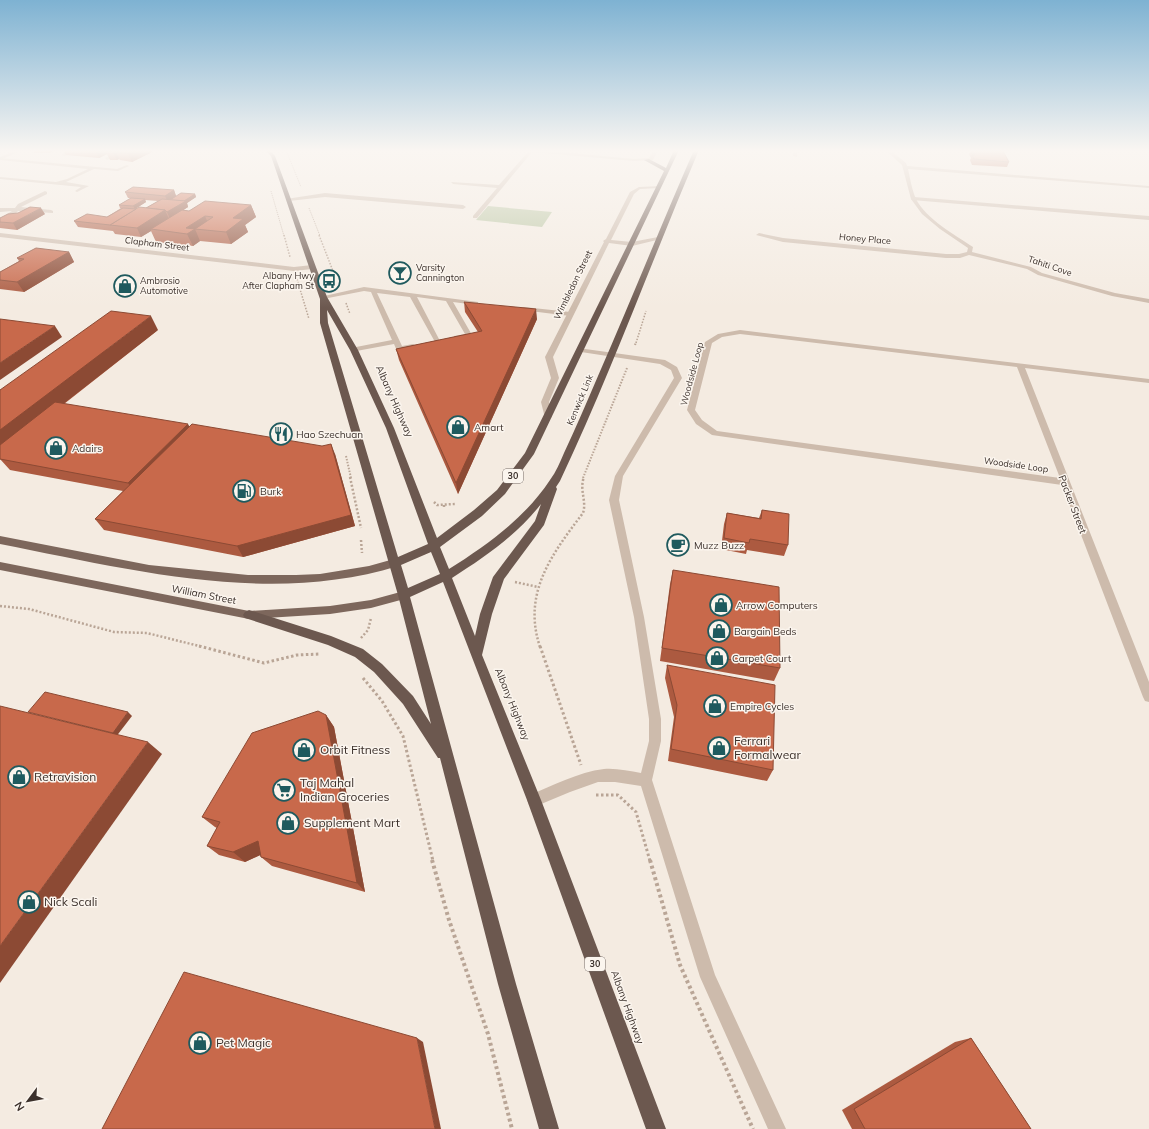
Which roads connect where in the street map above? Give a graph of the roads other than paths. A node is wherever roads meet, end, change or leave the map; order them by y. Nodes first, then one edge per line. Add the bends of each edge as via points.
1 (25, 203) edge
2 (290, 203) edge
3 (413, 203) edge
4 (487, 203) edge
5 (627, 203) edge
6 (652, 203) edge
7 (674, 203) edge
8 (917, 203) edge
9 (960, 203) edge
10 (463, 207) dead end
11 (16, 209) junction
12 (0, 210) edge
13 (51, 212) dead end
14 (475, 217) dead end
15 (1149, 218) edge
16 (0, 220) edge
17 (0, 235) edge
18 (759, 235) dead end
19 (658, 239) junction
20 (606, 241) junction
21 (632, 244) junction
22 (969, 253) junction
23 (312, 267) junction
24 (373, 290) junction
25 (412, 295) junction
26 (323, 297) junction
27 (449, 300) junction
28 (1149, 301) edge
29 (487, 304) edge
30 (517, 308) edge
31 (570, 314) junction
32 (396, 341) junction
33 (436, 341) junction
34 (354, 350) junction
35 (581, 350) junction
36 (612, 354) junction
37 (1020, 365) junction
38 (1149, 381) edge
39 (548, 416) junction
40 (555, 481) junction
41 (1064, 482) junction
42 (0, 540) edge
43 (434, 546) junction
44 (394, 563) junction
45 (0, 566) edge
46 (446, 576) junction
47 (404, 595) junction
48 (249, 616) junction
49 (476, 656) junction
50 (1149, 697) edge
51 (448, 762) junction
52 (646, 780) junction
53 (534, 800) junction
54 (549, 1129) edge
55 (656, 1129) edge
56 (777, 1129) edge

1 - 11 street
2 - 23 highway, Albany Highway / 30
3 - 10 street
4 - 14 street
5 - 20 street, Wimbledon Street
6 - 21 highway, Kenwick Link / 30
7 - 19 highway, Kenwick Link
8 - 22 street via 930,219 971,248
9 - 15 street
11 - 12 street
11 - 13 street
11 - 16 street
17 - 23 street, Clapham Street via 294,269
18 - 22 street, Honey Place via 783,240 946,256
19 - 21 street
19 - 36 highway, Kenwick Link
20 - 21 street
20 - 31 street, Wimbledon Street
21 - 35 highway, Kenwick Link / 30
22 - 28 street, Tahiti Cove via 1029,268 1040,274 1114,295
23 - 26 highway, Albany Highway / 30
24 - 25 street
24 - 26 street via 364,289
24 - 32 street
25 - 27 street
25 - 33 street
26 - 34 highway, Albany Highway / 30
26 - 44 highway, Albany Highway / 30 via 324,323
27 - 29 street
27 - 33 street via 469,335
30 - 31 street
31 - 39 street, Wimbledon Street via 549,357 555,378 545,402
32 - 33 street via 400,349
32 - 34 street
34 - 43 highway, Albany Highway / 30 via 390,428
35 - 36 street
35 - 39 highway, Kenwick Link / 30
36 - 40 highway, Kenwick Link
36 - 52 street via 662,362 674,369 678,378 619,476 614,500 639,617 655,719 655,741
37 - 38 street
37 - 41 street, Packer Street
37 - 41 street, Woodside Loop via 740,332 720,335 709,342 691,410 698,422 715,432
39 - 43 highway, Kenwick Link / 30 via 529,454 501,492
40 - 46 highway, Kenwick Link via 532,509 503,537
40 - 49 highway via 540,522 499,577 486,614
41 - 50 street, Packer Street
42 - 44 main road, William Street via 142,568 245,580 319,579 371,570
43 - 44 highway, Kenwick Link / 30
43 - 46 highway, Albany Highway / 30
44 - 47 highway, Albany Highway / 30
45 - 48 main road, William Street
46 - 47 highway, Kenwick Link
46 - 49 highway, Albany Highway / 30
47 - 48 main road, William Street via 371,604 330,610
47 - 51 highway, Albany Highway / 30
48 - 51 highway via 331,641 358,653 378,668 408,700
49 - 53 highway, Albany Highway / 30
51 - 54 highway, Albany Highway / 30 via 507,984
52 - 53 street via 603,775
52 - 56 street via 708,977
53 - 55 highway, Albany Highway / 30

